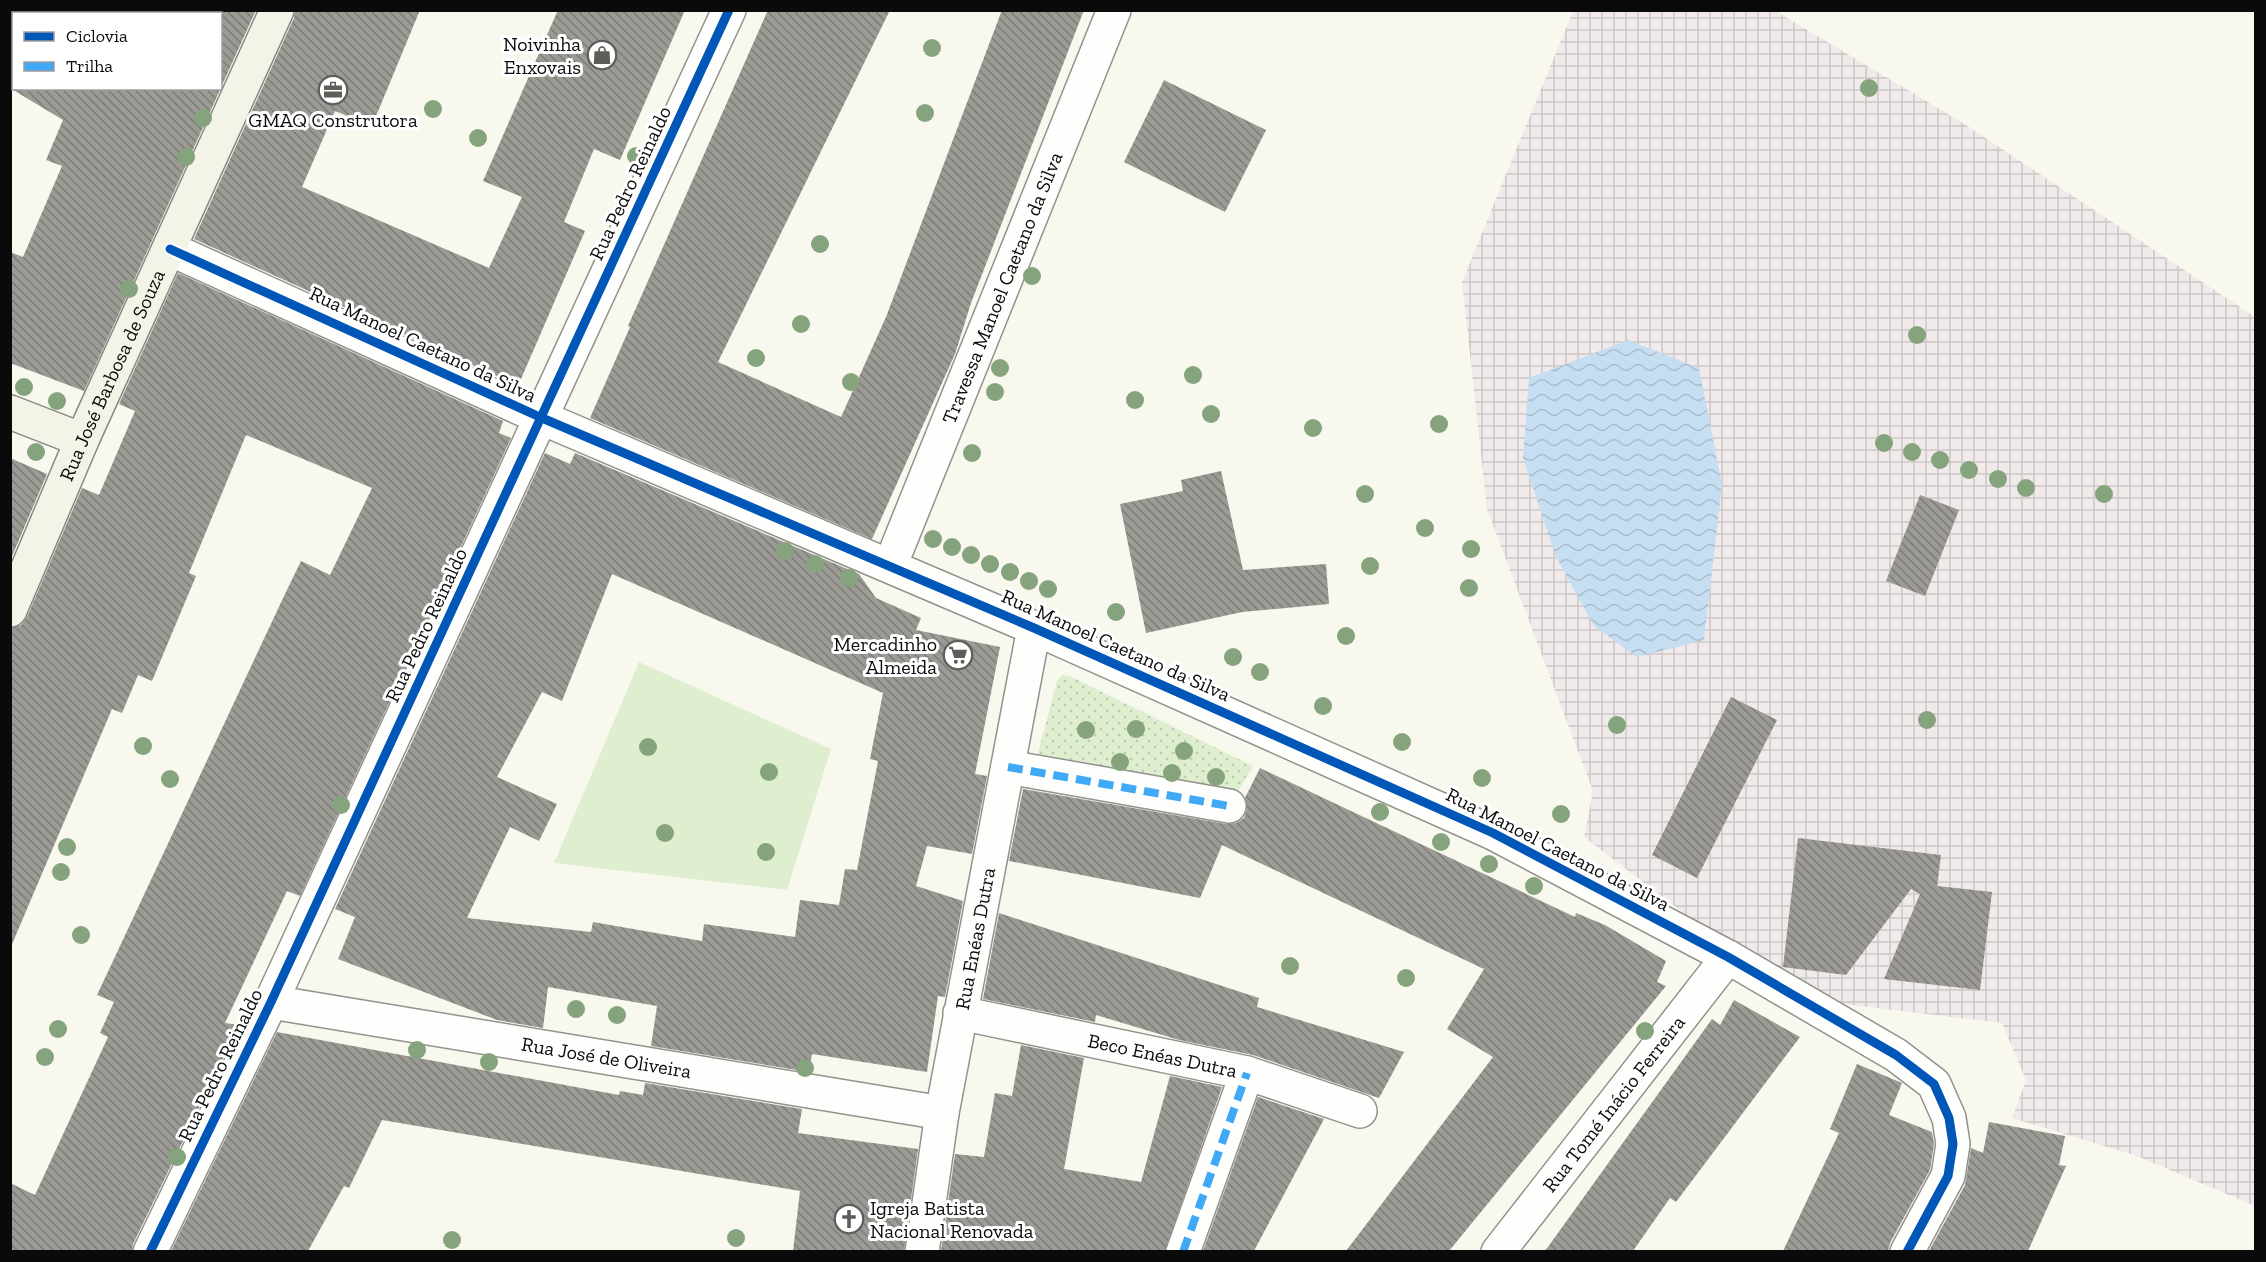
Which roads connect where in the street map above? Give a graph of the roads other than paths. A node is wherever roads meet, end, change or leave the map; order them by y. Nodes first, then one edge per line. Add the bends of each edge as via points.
1 (278, 10) edge
2 (729, 10) edge
3 (1114, 10) edge
4 (170, 249) junction
5 (10, 412) edge
6 (542, 418) junction
7 (82, 440) junction
8 (890, 566) junction
9 (10, 610) edge
10 (1034, 628) junction
11 (1008, 767) junction
12 (1229, 806) dead end
13 (1728, 957) junction
14 (271, 1002) junction
15 (960, 1013) junction
16 (1247, 1073) junction
17 (1360, 1112) dead end
18 (942, 1113) junction
19 (150, 1251) edge
20 (922, 1251) edge
21 (1183, 1251) edge
22 (1498, 1251) edge
23 (1907, 1251) edge

1 - 4 street, Rua José Barbosa de Souza
2 - 6 street, Rua Pedro Reinaldo
3 - 8 street, Travessa Manoel Caetano da Silva
4 - 6 street, Rua Manoel Caetano da Silva
4 - 7 street, Rua José Barbosa de Souza
5 - 7 street
6 - 8 street, Rua Manoel Caetano da Silva
6 - 14 street, Rua Pedro Reinaldo
7 - 9 street, Rua José Barbosa de Souza
8 - 10 street, Rua Manoel Caetano da Silva
10 - 11 street, Rua Enéas Dutra
10 - 13 street, Rua Manoel Caetano da Silva via 1493,833
11 - 12 street
11 - 15 street, Rua Enéas Dutra
13 - 22 street, Rua Tomé Inácio Ferreira
13 - 23 street, Rua Manoel Caetano da Silva via 1896,1054 1934,1084 1949,1118 1953,1144 1948,1176
14 - 18 street, Rua José de Oliveira
14 - 19 street, Rua Pedro Reinaldo
15 - 16 street, Beco Enéas Dutra
15 - 18 street, Rua Enéas Dutra
16 - 17 street, Beco Enéas Dutra
16 - 21 street
18 - 20 street, Rua Enéas Dutra

